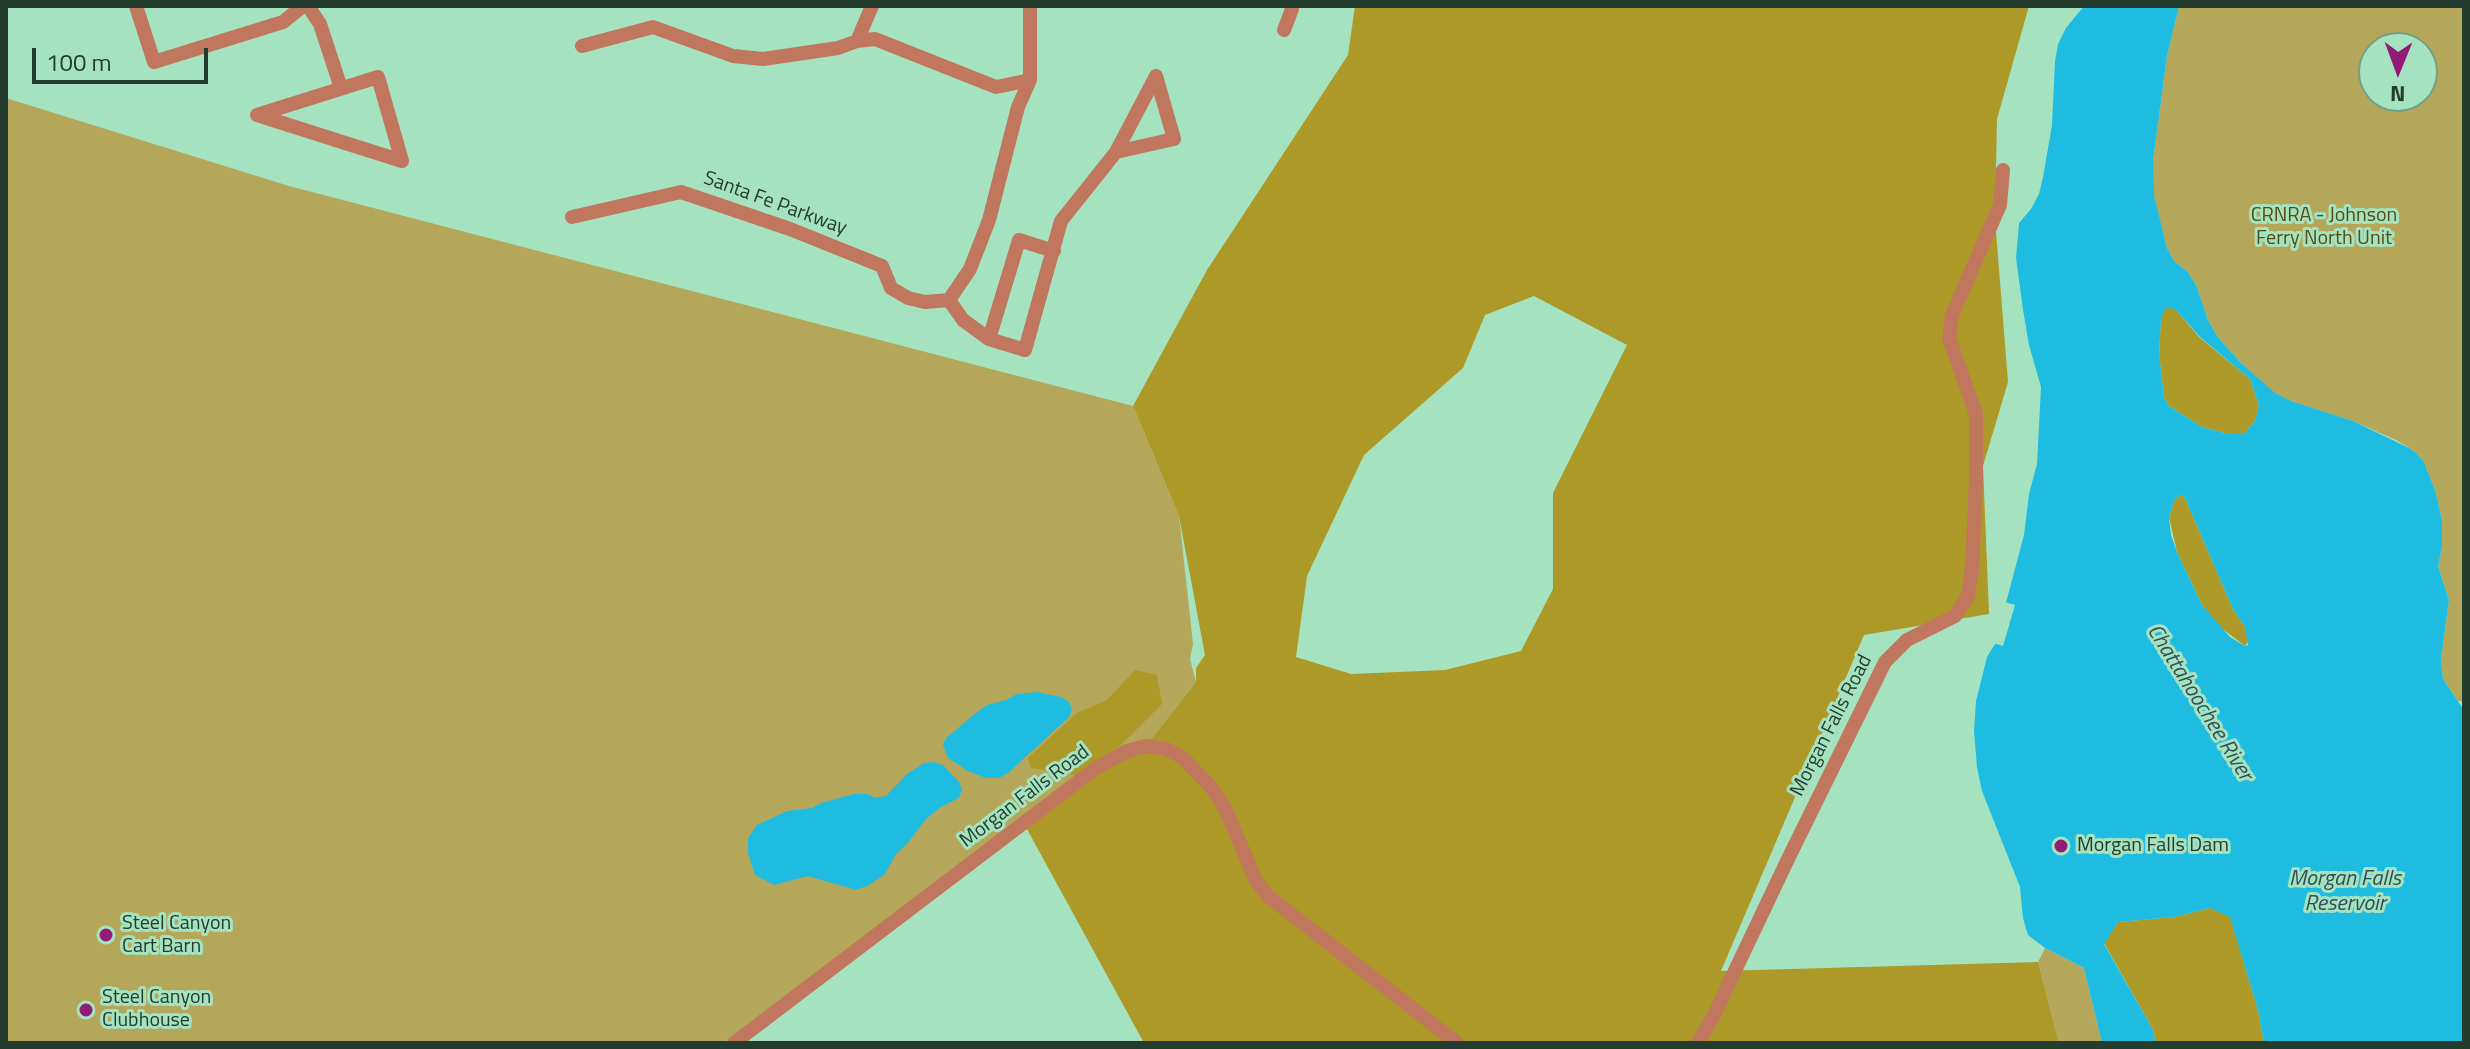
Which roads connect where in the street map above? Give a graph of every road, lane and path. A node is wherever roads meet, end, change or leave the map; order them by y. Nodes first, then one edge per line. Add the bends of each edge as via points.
1 (136, 6) edge
2 (305, 6) edge
3 (872, 6) edge
4 (1030, 6) edge
5 (1291, 6) edge
6 (1284, 30) dead end
7 (857, 41) junction
8 (582, 46) dead end
9 (1030, 80) junction
10 (341, 88) junction
11 (1116, 152) junction
12 (2003, 170) dead end
13 (572, 217) dead end
14 (1054, 251) junction
15 (949, 300) junction
16 (989, 339) junction
17 (734, 1043) edge
18 (1457, 1043) edge
19 (1698, 1043) edge

1 - 2 street via 154,62 283,22
2 - 10 street via 320,24
3 - 7 street
4 - 9 street
5 - 6 street
7 - 8 street via 763,59 733,56 653,27
7 - 9 street via 875,39 996,87
9 - 15 street via 989,220 970,269
10 - 10 street via 257,115 402,161 378,77
11 - 11 street via 1174,139 1156,76 1129,127
11 - 14 street via 1061,221
12 - 19 street, Morgan Falls Road via 2000,205 1952,315 1949,338 1976,414 1968,596 1955,616 1907,640 1885,662
13 - 15 street, Santa Fe Parkway via 681,192 882,266 891,288 908,298
14 - 16 street via 1019,240
14 - 16 street via 1025,350
15 - 16 street via 963,320
17 - 18 street, Morgan Falls Road via 1096,768 1146,746 1182,757 1211,787 1268,896

